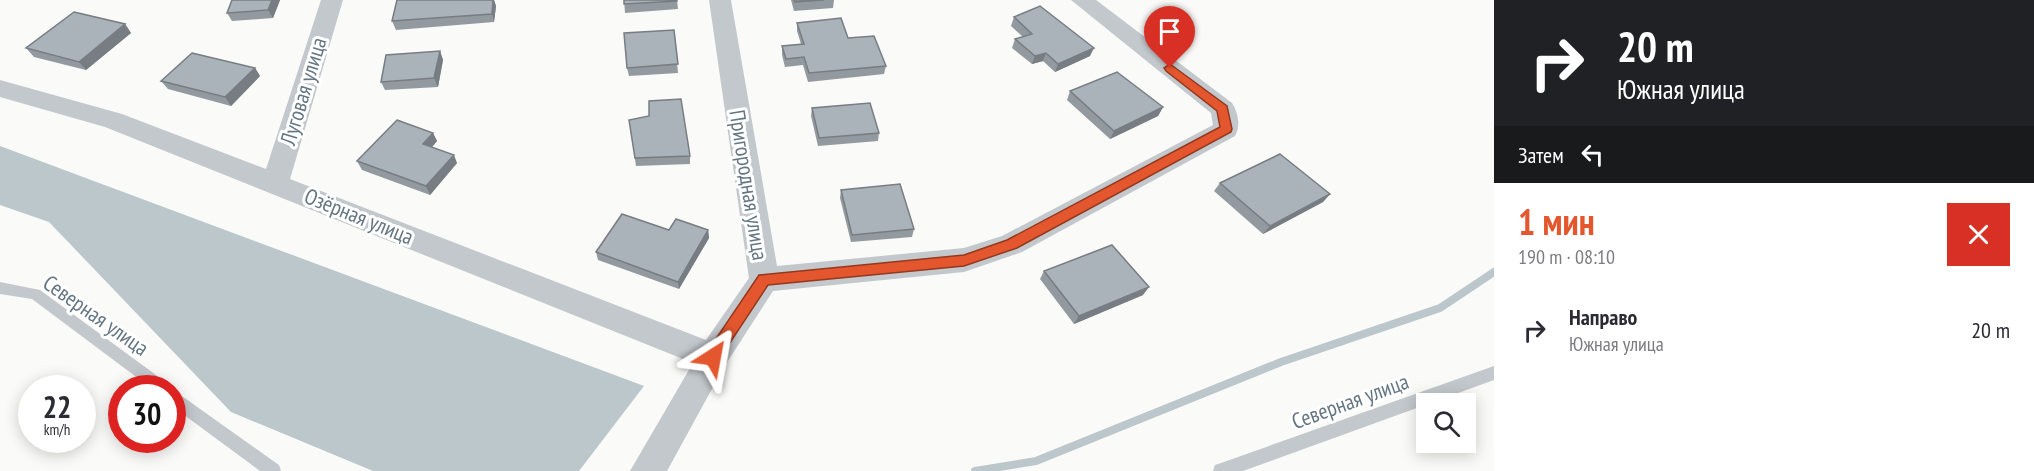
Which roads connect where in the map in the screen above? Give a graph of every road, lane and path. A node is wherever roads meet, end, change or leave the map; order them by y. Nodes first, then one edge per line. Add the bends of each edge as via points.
1 (332, 0) edge
2 (720, 0) edge
3 (1082, 0) edge
4 (0, 88) edge
5 (275, 182) junction
6 (764, 280) junction
7 (0, 288) edge
8 (713, 357) junction
9 (1494, 373) edge
10 (145, 375) edge
11 (186, 406) edge
12 (273, 471) edge
13 (647, 471) edge
14 (1221, 471) edge

1 - 5 street, Луговая улица
2 - 6 street, Пригородная улица
3 - 6 street via 1223,109 1226,129 1012,244 964,260
4 - 5 street, Озёрная улица via 113,120
5 - 8 street, Озёрная улица
6 - 8 street, Пригородная улица
7 - 10 lane, Северная улица via 36,294
8 - 13 street, Пригородная улица
9 - 14 lane, Северная улица
11 - 12 lane

